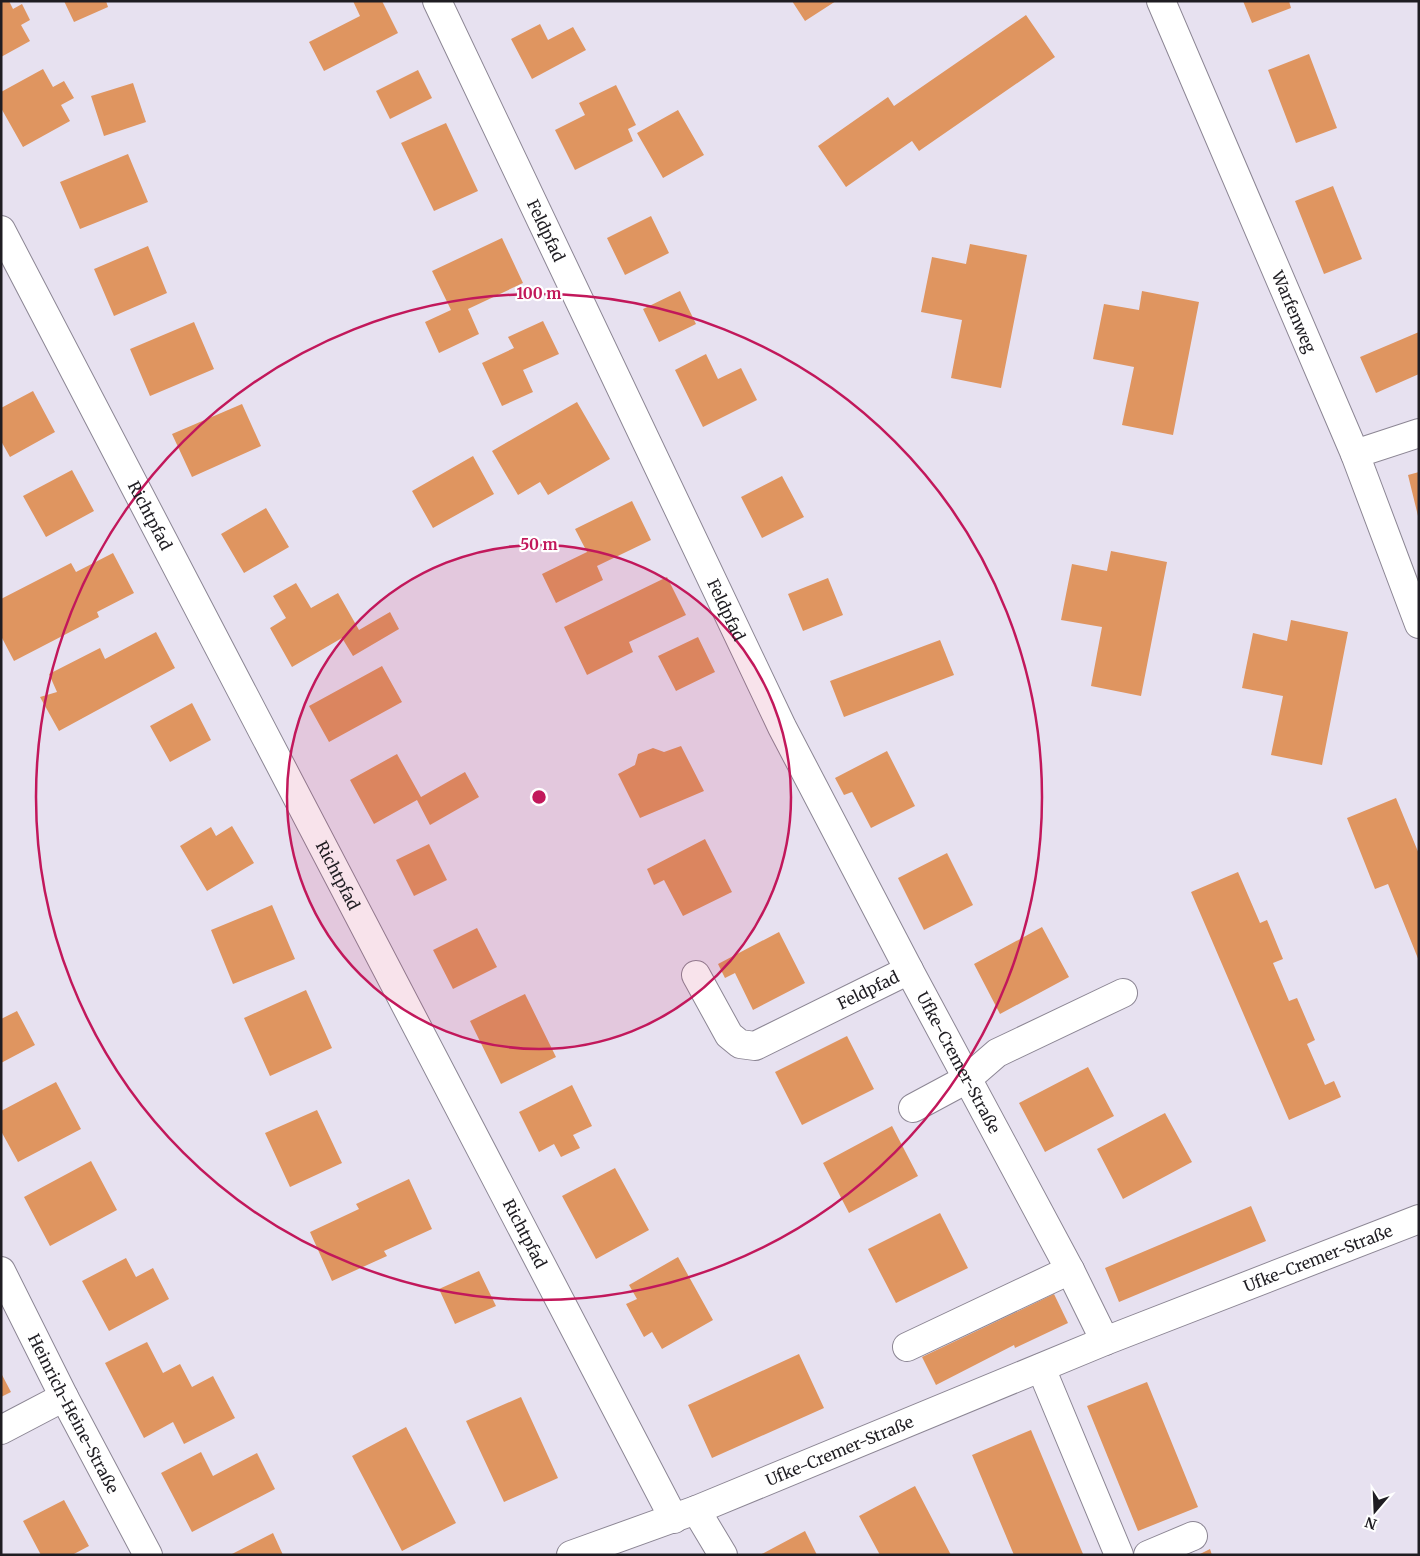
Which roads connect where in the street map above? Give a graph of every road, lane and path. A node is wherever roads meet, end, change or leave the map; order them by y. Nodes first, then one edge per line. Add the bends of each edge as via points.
1 (437, 1) edge
2 (1161, 1) edge
3 (1, 230) edge
4 (1419, 433) edge
5 (1355, 454) junction
6 (1419, 624) edge
7 (910, 970) junction
8 (696, 975) dead end
9 (1123, 993) dead end
10 (967, 1079) junction
11 (913, 1108) dead end
12 (1419, 1219) edge
13 (1070, 1270) junction
14 (1, 1271) edge
15 (1106, 1341) junction
16 (907, 1347) dead end
17 (1040, 1368) junction
18 (64, 1397) junction
19 (1, 1430) edge
20 (685, 1515) junction
21 (1193, 1536) dead end
22 (148, 1555) edge
23 (571, 1555) edge
24 (724, 1555) edge
25 (1119, 1555) edge
26 (1148, 1555) edge

1 - 7 street, Feldpfad via 782,727
2 - 5 street, Warfenweg
3 - 20 street, Richtpfad
4 - 5 street
5 - 6 street, Warfenweg
7 - 8 street, Feldpfad via 755,1046 740,1044 729,1035
7 - 10 street, Ufke-Cremer-Straße
9 - 10 street via 996,1053
10 - 11 street
10 - 13 street, Ufke-Cremer-Straße
12 - 15 street, Ufke-Cremer-Straße
13 - 15 street, Ufke-Cremer-Straße
13 - 16 street
14 - 18 street, Heinrich-Heine-Straße
15 - 17 street, Ufke-Cremer-Straße
17 - 20 street, Ufke-Cremer-Straße
17 - 25 street
18 - 19 street
18 - 22 street, Heinrich-Heine-Straße
20 - 23 street, Ufke-Cremer-Straße
20 - 24 street, Richtpfad
21 - 26 street

